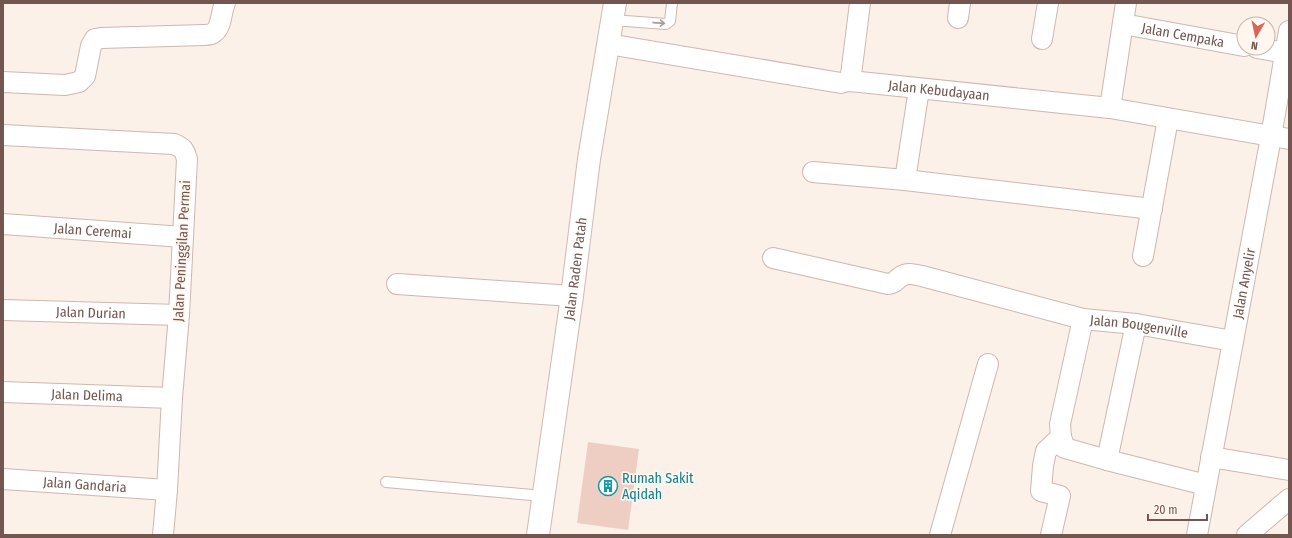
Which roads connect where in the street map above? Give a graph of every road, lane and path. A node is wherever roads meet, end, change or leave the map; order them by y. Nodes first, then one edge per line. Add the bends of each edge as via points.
1 (225, 3) edge
2 (672, 3) edge
3 (860, 3) edge
4 (1048, 3) edge
5 (1126, 3) edge
6 (613, 11) edge
7 (1123, 24) junction
8 (1289, 31) edge
9 (1042, 39) dead end
10 (608, 44) junction
11 (1236, 45) edge
12 (1276, 51) edge
13 (1286, 53) junction
14 (3, 82) edge
15 (848, 82) junction
16 (919, 89) junction
17 (1110, 108) junction
18 (1168, 119) junction
19 (3, 135) edge
20 (1280, 138) edge
21 (813, 172) dead end
22 (906, 180) junction
23 (1152, 209) junction
24 (3, 224) edge
25 (183, 237) junction
26 (1144, 256) dead end
27 (773, 258) dead end
28 (397, 284) dead end
29 (572, 296) junction
30 (3, 310) edge
31 (179, 315) junction
32 (1083, 319) junction
33 (1136, 324) junction
34 (1233, 341) junction
35 (988, 364) dead end
36 (3, 392) edge
37 (172, 398) junction
38 (1060, 437) junction
39 (1212, 457) junction
40 (1106, 460) junction
41 (1289, 470) edge
42 (3, 479) edge
43 (386, 482) dead end
44 (1206, 485) junction
45 (167, 490) junction
46 (543, 496) junction
47 (1289, 499) edge
48 (164, 535) edge
49 (538, 535) edge
50 (940, 535) edge
51 (1051, 535) edge
52 (1197, 535) edge
53 (1247, 535) edge

1 - 14 street via 218,29 213,33 95,39 90,46 85,76 78,82 65,85
6 -> 2 lane via 666,24 670,21
3 - 15 street via 852,75
4 - 9 street
5 - 7 street
6 - 10 main road, Jalan Raden Patah
7 - 11 street, Jalan Cempaka
7 - 17 street
8 - 13 street, Jalan Anyelir
10 - 15 street, Jalan Kebudayaan via 841,83
10 - 29 main road, Jalan Raden Patah via 589,159
12 - 13 street
13 - 20 street, Jalan Anyelir
15 - 16 street, Jalan Kebudayaan
16 - 17 street, Jalan Kebudayaan
16 - 22 street
17 - 18 street, Jalan Kebudayaan
18 - 20 street, Jalan Kebudayaan
18 - 23 street
19 - 25 street, Jalan Peninggilan Permai via 164,143 182,148 187,159
20 - 34 street, Jalan Anyelir
21 - 22 street
22 - 23 street
23 - 26 street
24 - 25 street, Jalan Ceremai
25 - 31 street, Jalan Peninggilan Permai
27 - 32 street via 888,284 895,283 901,276 909,274 922,276
28 - 29 street
29 - 46 main road, Jalan Raden Patah
30 - 31 street, Jalan Durian
31 - 37 street, Jalan Peninggilan Permai
32 - 33 street, Jalan Bougenville
32 - 38 street, Jalan Bougenville via 1060,424
33 - 34 street, Jalan Bougenville
33 - 40 street
34 - 39 street, Jalan Anyelir
35 - 50 street
36 - 37 street, Jalan Delima
37 - 45 street, Jalan Peninggilan Permai
38 - 40 street via 1065,448
38 - 51 street via 1046,451 1043,466 1041,491 1060,496
39 - 41 street
39 - 44 street, Jalan Anyelir
40 - 44 street
42 - 45 street, Jalan Gandaria
43 - 46 lane
44 - 52 street, Jalan Anyelir
45 - 48 street, Jalan Peninggilan Permai
46 - 49 main road, Jalan Raden Patah
47 - 53 street

